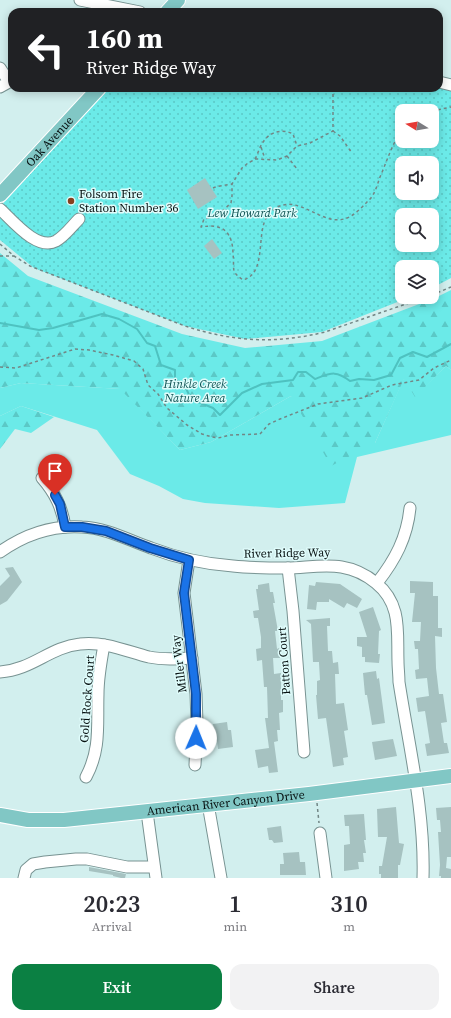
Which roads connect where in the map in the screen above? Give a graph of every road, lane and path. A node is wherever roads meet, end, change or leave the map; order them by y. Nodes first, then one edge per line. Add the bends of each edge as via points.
1 (80, 0) edge
2 (178, 0) edge
3 (118, 8) edge
4 (171, 8) edge
5 (0, 68) edge
6 (8, 80) edge
7 (95, 92) edge
8 (333, 92) edge
9 (451, 107) edge
10 (439, 110) edge
11 (333, 131) junction
12 (395, 140) edge
13 (261, 146) junction
14 (297, 146) junction
15 (352, 153) dead end
16 (287, 156) junction
17 (268, 159) junction
18 (254, 160) junction
19 (297, 169) dead end
20 (232, 184) junction
21 (213, 188) dead end
22 (0, 195) edge
23 (0, 209) edge
24 (79, 219) dead end
25 (0, 244) edge
26 (0, 256) edge
27 (14, 256) junction
28 (451, 287) edge
29 (439, 292) edge
30 (406, 304) edge
31 (451, 360) edge
32 (0, 367) edge
33 (42, 478) dead end
34 (410, 508) dead end
35 (65, 527) junction
36 (0, 552) edge
37 (189, 560) junction
38 (288, 568) junction
39 (377, 583) junction
40 (104, 645) junction
41 (192, 658) junction
42 (0, 672) edge
43 (304, 752) dead end
44 (194, 765) dead end
45 (451, 776) edge
46 (86, 777) dead end
47 (415, 781) junction
48 (315, 794) junction
49 (208, 804) junction
50 (147, 812) junction
51 (0, 815) edge
52 (320, 833) joint
53 (154, 867) junction
54 (24, 878) edge
55 (156, 878) edge
56 (221, 878) edge
57 (326, 878) edge
58 (423, 878) edge

1 - 3 street
2 - 4 main road
5 - 6 street
7 - 22 main road, Oak Avenue
8 - 11 path
9 - 10 path
11 - 14 path via 310,143
11 - 15 path via 340,136
12 - 20 path via 373,196 346,219 328,218 294,204 282,205 267,216 258,264 248,278 243,280 234,271 234,252 226,232 221,227 213,225 201,227 204,219 217,216 231,204
13 - 14 path via 269,136 281,131 293,134
13 - 17 path via 264,156
13 - 18 path
14 - 16 path
16 - 17 path via 277,160
16 - 19 path
17 - 18 path
18 - 20 path via 242,168
20 - 21 path
23 - 24 street via 31,236 49,244 58,240
25 - 27 path
26 - 27 path
27 - 30 path via 30,266 185,326 217,335 258,340 288,339 325,332
28 - 29 path
31 - 32 path via 434,368 419,380 392,385 362,398 318,404 269,424 260,434 218,438 202,434 187,425 167,408 148,385 143,370 134,362 113,355 75,349 16,368
33 - 35 street via 60,504
34 - 39 street via 401,547 389,569
35 - 36 street, River Ridge Way via 29,535
35 - 37 street, River Ridge Way via 106,531
37 - 38 street, River Ridge Way via 232,566
37 - 41 street, Miller Way via 184,593
38 - 39 street, River Ridge Way via 343,566 357,570
38 - 43 street, Patton Court
39 - 47 street, River Ridge Way via 388,597 397,618 399,682
40 - 41 street via 160,659
40 - 42 street via 68,646 24,667
40 - 46 street, Gold Rock Court via 98,693 98,739 93,762
41 - 44 street, Miller Way via 197,723
45 - 47 main road, American River Canyon Drive
47 - 48 main road, American River Canyon Drive
47 - 58 street, River Ridge Way via 422,836
48 - 49 main road, American River Canyon Drive
48 - 52 path
49 - 50 main road, American River Canyon Drive
49 - 56 street
50 - 51 main road, American River Canyon Drive via 49,821
50 - 53 street
52 - 57 street
53 - 54 street via 127,867 76,859 34,864 26,870
53 - 55 street

